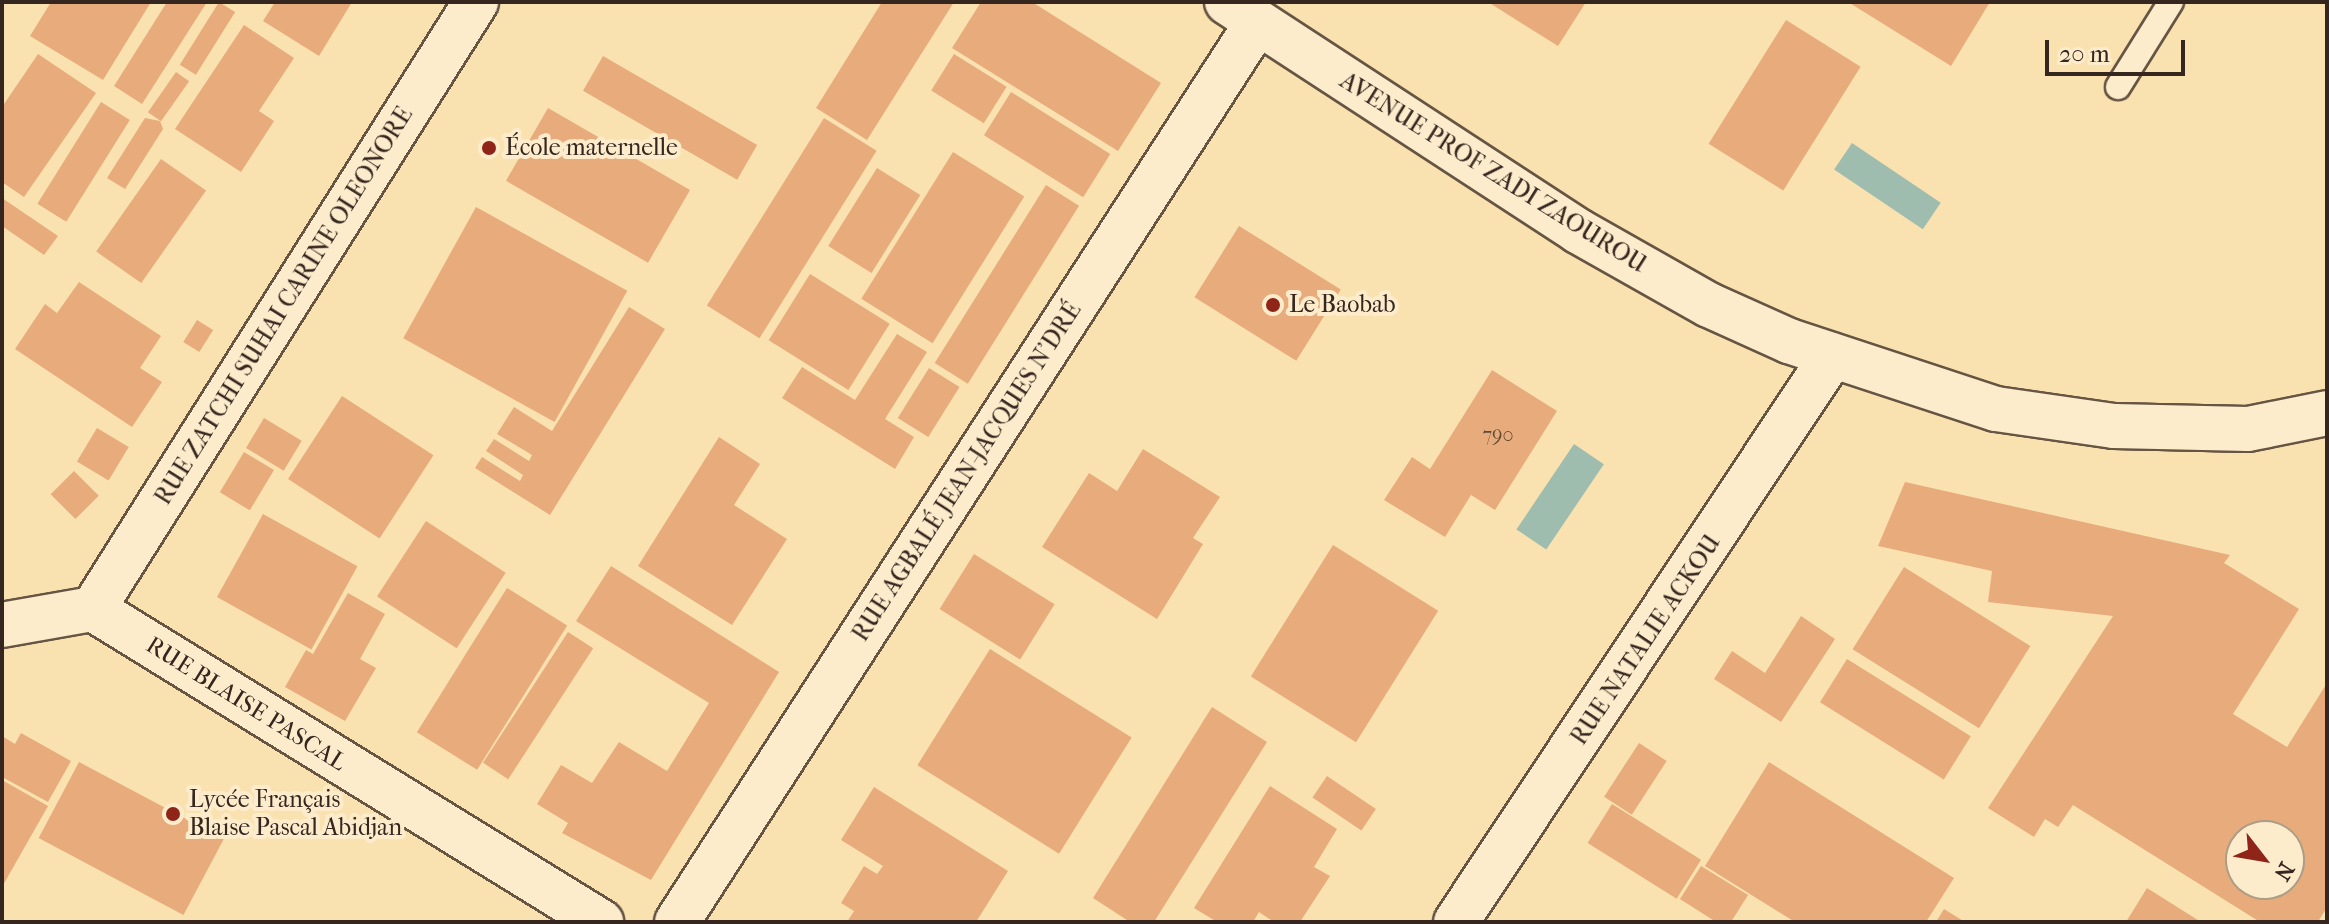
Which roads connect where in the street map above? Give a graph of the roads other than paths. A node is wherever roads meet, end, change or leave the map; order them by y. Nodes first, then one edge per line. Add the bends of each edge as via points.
1 (476, 2) edge
2 (2171, 2) edge
3 (1242, 12) edge
4 (2118, 87) dead end
5 (1832, 356) junction
6 (2327, 413) edge
7 (93, 609) junction
8 (2, 625) edge
9 (601, 922) edge
10 (677, 922) edge
11 (1456, 922) edge

1 - 7 street, RUE ZATCHI SUHAI CARINE OLEONORE
2 - 4 lane
3 - 5 street, AVENUE PROF ZADI ZAOUROU via 1578,231 1709,305
3 - 10 street, RUE AGBALÉ JEAN-JACQUES N'DRÉ
5 - 6 street, AVENUE PROF ZADI ZAOUROU via 1996,409 2114,426 2248,429
5 - 11 street, RUE NATALIE ACKOU
7 - 8 street
7 - 9 street, RUE BLAISE PASCAL

